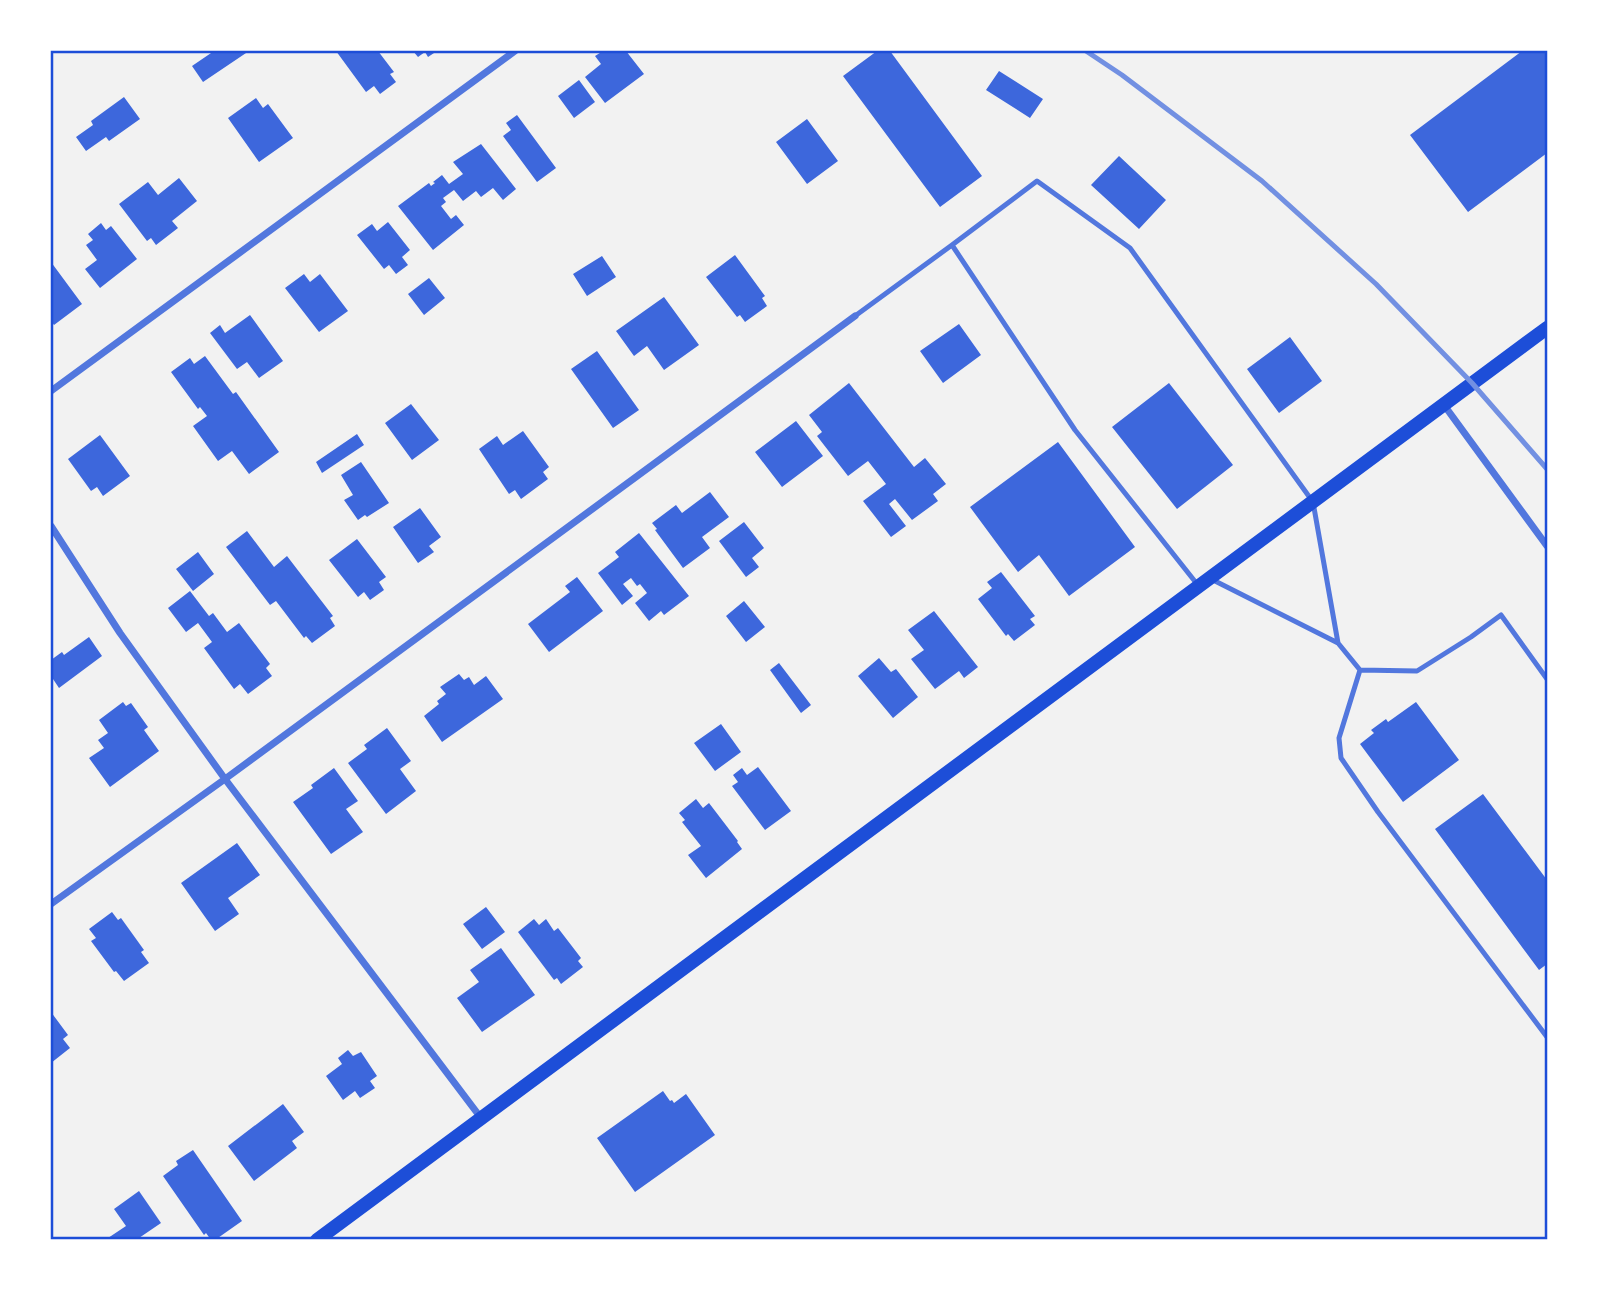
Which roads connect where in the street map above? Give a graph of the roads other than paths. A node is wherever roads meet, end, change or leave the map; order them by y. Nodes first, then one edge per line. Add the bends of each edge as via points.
1 (514, 51) edge
2 (952, 245) junction
3 (855, 316) joint
4 (1547, 328) edge
5 (51, 391) edge
6 (1444, 405) junction
7 (1313, 502) junction
8 (51, 526) edge
9 (1547, 546) edge
10 (1205, 583) junction
11 (1338, 643) junction
12 (1360, 670) junction
13 (1547, 679) edge
14 (225, 779) junction
15 (51, 904) edge
16 (1547, 1037) edge
17 (481, 1118) junction
18 (317, 1240) edge

1 - 5 street
2 - 3 lane
2 - 7 lane via 1037,181 1130,248
2 - 10 lane via 1075,430
3 - 14 street
4 - 6 main road
6 - 7 main road
6 - 9 street
7 - 10 main road
7 - 11 lane
8 - 14 street via 120,633
10 - 11 lane
10 - 17 main road
11 - 12 lane
12 - 13 lane via 1417,671 1501,615
12 - 16 lane via 1339,738 1341,758
14 - 15 street
14 - 17 street
17 - 18 main road

